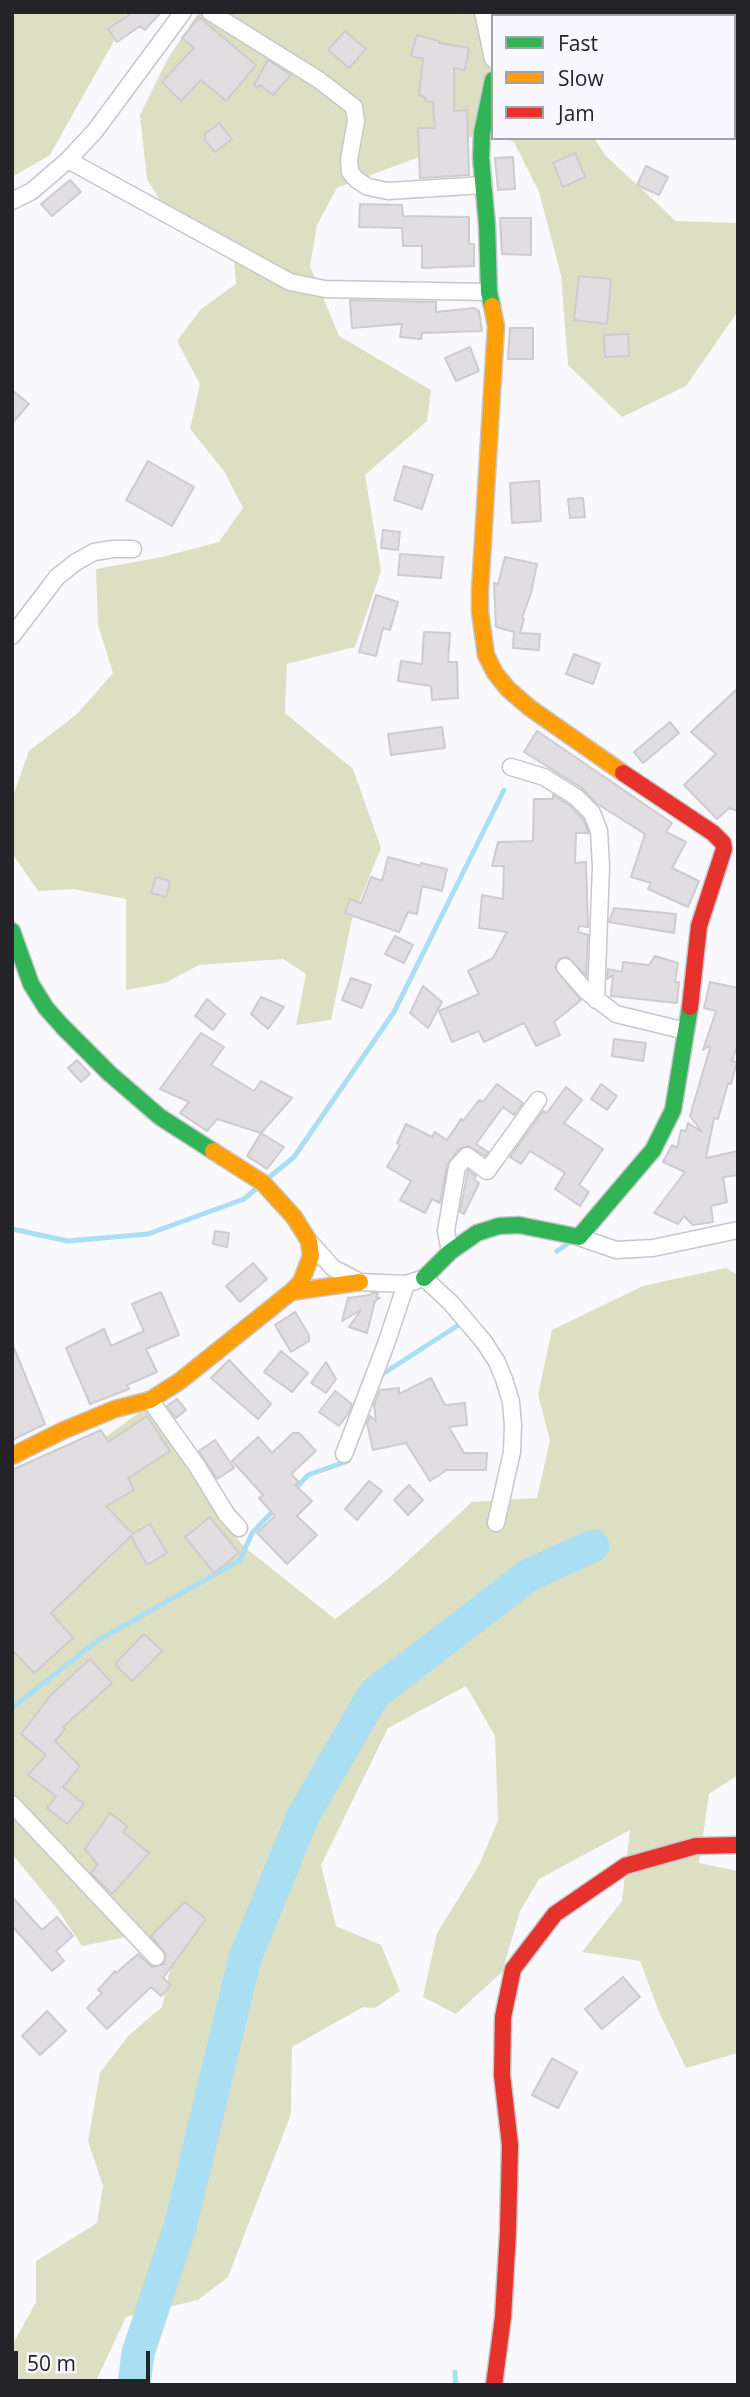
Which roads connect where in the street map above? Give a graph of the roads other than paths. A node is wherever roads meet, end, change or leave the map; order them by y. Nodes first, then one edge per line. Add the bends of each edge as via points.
1 (183, 12) edge
2 (210, 12) edge
3 (483, 12) edge
4 (491, 50) edge
5 (491, 90) edge
6 (68, 160) junction
7 (484, 185) junction
8 (12, 201) edge
9 (489, 292) junction
10 (133, 549) dead end
11 (12, 636) edge
12 (511, 767) dead end
13 (738, 852) edge
14 (721, 859) junction
15 (12, 931) edge
16 (565, 967) dead end
17 (596, 1000) junction
18 (685, 1031) junction
19 (538, 1100) dead end
20 (738, 1230) edge
21 (579, 1237) junction
22 (309, 1241) junction
23 (450, 1252) junction
24 (424, 1278) junction
25 (360, 1282) junction
26 (406, 1284) junction
27 (291, 1292) junction
28 (150, 1400) junction
29 (344, 1454) dead end
30 (12, 1456) edge
31 (496, 1523) dead end
32 (239, 1528) dead end
33 (12, 1804) edge
34 (738, 1845) edge
35 (156, 1957) dead end
36 (494, 2385) edge

1 - 6 street via 102,122
2 - 7 street via 354,107 350,172 368,187 388,191
3 - 4 street
5 - 7 street via 482,133
6 - 8 street via 32,191
6 - 9 street via 290,282 325,289
7 - 9 street
9 - 14 street via 496,327 480,601 486,654 502,681 530,708 713,833 723,843
10 - 11 street via 94,552 76,562 57,577
12 - 17 street via 544,777 592,813 601,866
13 - 14 street
14 - 18 street via 699,926
15 - 22 street via 31,984 63,1027 160,1117 262,1183
16 - 17 street
17 - 18 street via 616,1014
18 - 21 street via 673,1110 664,1131
19 - 23 street via 487,1171 467,1156 457,1167 446,1231
20 - 21 street via 653,1248 616,1250
21 - 23 street via 519,1225 499,1226 477,1233
22 - 25 street via 333,1268
22 - 27 street via 307,1268
23 - 24 street
24 - 26 street
24 - 31 street via 484,1342 497,1362 511,1402 512,1452
25 - 26 street
25 - 27 street
26 - 29 street
27 - 28 street
28 - 30 street via 115,1409
28 - 32 street
33 - 35 street
34 - 36 street via 696,1846 625,1866 555,1914 513,1969 503,2017 509,2220

